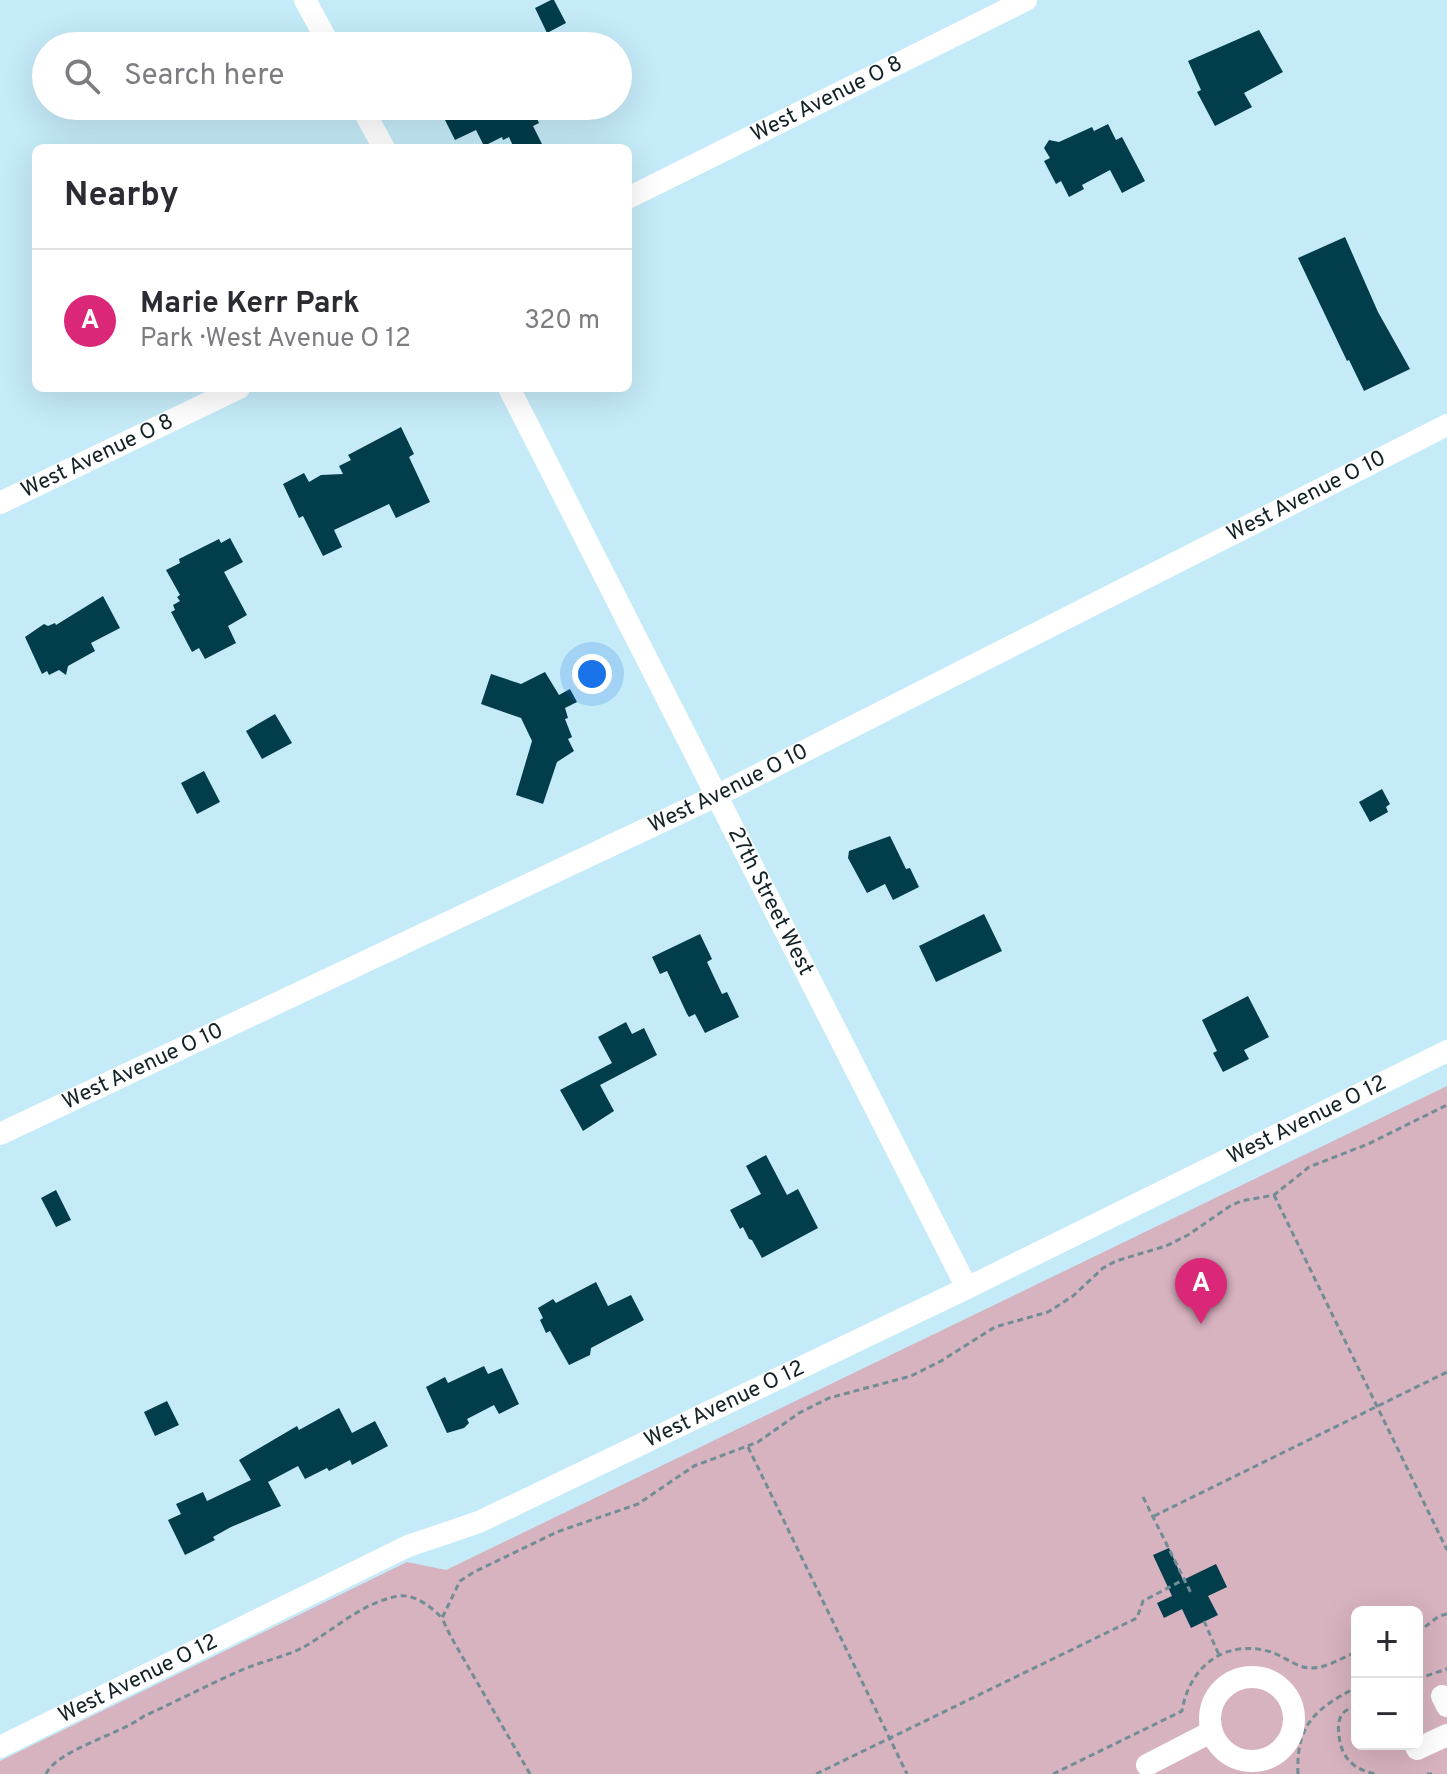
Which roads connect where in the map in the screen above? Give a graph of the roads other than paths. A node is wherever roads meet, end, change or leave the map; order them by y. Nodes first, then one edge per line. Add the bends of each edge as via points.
1 (305, 0) edge
2 (1026, 0) edge
3 (322, 32) edge
4 (369, 120) edge
5 (382, 144) edge
6 (632, 196) edge
7 (231, 392) edge
8 (511, 392) edge
9 (1447, 425) edge
10 (0, 503) edge
11 (718, 795) junction
12 (1447, 1051) edge
13 (0, 1134) edge
14 (967, 1288) junction
15 (1211, 1732) junction
16 (1447, 1735) edge
17 (1423, 1746) edge
18 (0, 1747) edge
19 (1147, 1765) dead end
20 (1275, 1766) edge

1 - 3 street
2 - 6 street, West Avenue O 8
4 - 5 street
7 - 10 street, West Avenue O 8
8 - 11 street, 27th Street West
9 - 11 street, West Avenue O 10
11 - 13 street, West Avenue O 10
11 - 14 street, 27th Street West
12 - 14 street, West Avenue O 12
14 - 18 street, West Avenue O 12 via 479,1522 408,1546
15 - 19 street
15 - 20 street via 1228,1755
15 - 20 street via 1213,1704 1220,1692 1244,1678 1271,1681 1291,1701 1294,1727
16 - 17 street

